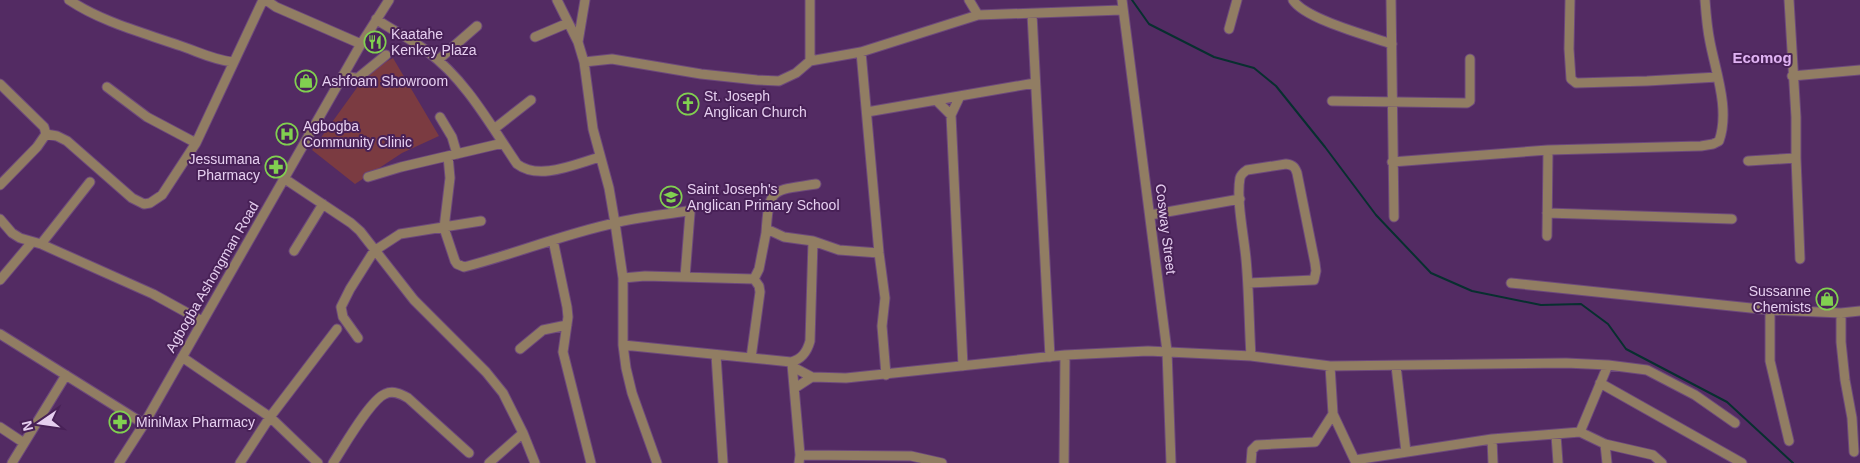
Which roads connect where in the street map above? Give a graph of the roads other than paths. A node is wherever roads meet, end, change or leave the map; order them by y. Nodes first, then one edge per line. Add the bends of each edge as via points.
1 (69, 0) edge
2 (264, 0) edge
3 (389, 0) edge
4 (557, 0) edge
5 (585, 0) edge
6 (810, 0) edge
7 (969, 0) edge
8 (1237, 0) edge
9 (1293, 0) edge
10 (1391, 0) edge
11 (1570, 0) edge
12 (1705, 0) edge
13 (1789, 0) edge
14 (1122, 5) edge
15 (1032, 14) junction
16 (978, 15) junction
17 (376, 19) junction
18 (568, 23) junction
19 (477, 26) dead end
20 (1229, 29) dead end
21 (535, 37) dead end
22 (578, 42) junction
23 (361, 44) junction
24 (1392, 44) junction
25 (861, 52) junction
26 (386, 55) dead end
27 (1470, 59) dead end
28 (438, 60) junction
29 (810, 60) junction
30 (233, 62) junction
31 (584, 62) junction
32 (1860, 70) edge
33 (343, 75) junction
34 (1792, 76) junction
35 (1718, 77) junction
36 (1035, 83) junction
37 (0, 85) edge
38 (107, 87) dead end
39 (960, 96) junction
40 (531, 100) dead end
41 (936, 100) junction
42 (1332, 101) dead end
43 (1393, 103) junction
44 (868, 112) junction
45 (951, 115) junction
46 (440, 117) dead end
47 (494, 129) junction
48 (46, 134) junction
49 (196, 143) junction
50 (503, 143) junction
51 (1548, 150) junction
52 (452, 155) junction
53 (600, 157) junction
54 (1796, 158) junction
55 (1748, 161) dead end
56 (1392, 162) junction
57 (368, 177) dead end
58 (285, 178) junction
59 (90, 182) dead end
60 (0, 184) edge
61 (816, 184) dead end
62 (1240, 199) junction
63 (323, 204) junction
64 (1547, 214) junction
65 (1150, 215) junction
66 (1394, 217) dead end
67 (0, 219) edge
68 (1732, 219) dead end
69 (481, 221) dead end
70 (615, 223) junction
71 (444, 228) junction
72 (766, 233) junction
73 (1547, 236) dead end
74 (553, 240) junction
75 (813, 241) junction
76 (32, 242) junction
77 (41, 244) junction
78 (294, 251) dead end
79 (374, 251) junction
80 (879, 253) junction
81 (1800, 259) dead end
82 (686, 277) junction
83 (623, 278) junction
84 (754, 279) junction
85 (0, 280) edge
86 (1248, 283) junction
87 (1511, 284) dead end
88 (1770, 310) junction
89 (1860, 311) edge
90 (1841, 312) junction
91 (202, 321) junction
92 (567, 324) junction
93 (337, 329) dead end
94 (0, 334) edge
95 (358, 338) dead end
96 (623, 345) junction
97 (520, 349) dead end
98 (1167, 352) junction
99 (716, 355) junction
100 (1065, 355) junction
101 (1251, 356) junction
102 (182, 357) junction
103 (1050, 357) junction
104 (751, 358) junction
105 (792, 364) junction
106 (1608, 365) junction
107 (964, 366) junction
108 (1330, 366) junction
109 (1396, 366) junction
110 (66, 375) junction
111 (886, 375) junction
112 (812, 377) junction
113 (1600, 383) junction
114 (795, 388) junction
115 (1332, 414) junction
116 (270, 417) junction
117 (1735, 423) dead end
118 (144, 424) junction
119 (0, 427) edge
120 (1580, 432) junction
121 (523, 433) junction
122 (1556, 434) junction
123 (1492, 438) junction
124 (1789, 441) dead end
125 (24, 443) junction
126 (1605, 444) junction
127 (1406, 452) junction
128 (1854, 452) dead end
129 (469, 453) dead end
130 (799, 459) edge
131 (1356, 461) edge
132 (12, 463) edge
133 (119, 463) edge
134 (240, 463) edge
135 (318, 463) edge
136 (333, 463) edge
137 (489, 463) edge
138 (535, 463) edge
139 (591, 463) edge
140 (658, 463) edge
141 (723, 463) edge
142 (942, 463) edge
143 (1064, 463) edge
144 (1171, 463) edge
145 (1251, 463) edge
146 (1493, 463) edge
147 (1558, 463) edge
148 (1607, 463) edge
149 (1662, 463) edge
150 (1742, 463) edge

1 - 30 street via 108,21 208,57
2 - 23 street
2 - 30 street
3 - 17 street, Agbogba Ashongman Road
4 - 18 street
5 - 22 street
6 - 29 street
7 - 16 street
8 - 20 street
9 - 24 street via 1297,6 1336,25
10 - 24 street
11 - 35 street via 1569,49 1573,81 1576,83
12 - 35 street
13 - 34 street
14 - 15 street
14 - 65 street, Cosway Street
15 - 16 street
15 - 36 street
16 - 25 street
17 - 23 street, Agbogba Ashongman Road
17 - 28 street
18 - 21 street
18 - 22 street
19 - 28 street
22 - 31 street
23 - 33 street, Agbogba Ashongman Road
24 - 43 street
25 - 29 street
25 - 44 street
26 - 33 street via 360,76
27 - 43 street via 1469,102
28 - 47 street via 462,85
29 - 31 street via 796,73 779,81 701,74 612,59
30 - 49 street
31 - 53 street via 591,119
32 - 34 street
33 - 58 street, Agbogba Ashongman Road
34 - 54 street
35 - 51 street via 1722,127 1718,141 1713,144
36 - 39 street
36 - 103 street
37 - 48 street via 44,127
38 - 49 street via 147,117
39 - 41 street
39 - 45 street
40 - 47 street
41 - 44 street
41 - 45 street
42 - 43 street
43 - 56 street
44 - 80 street
45 - 107 street
46 - 52 street via 452,136
47 - 50 street
48 - 49 street via 67,141 132,198 144,204 162,195
48 - 60 street
50 - 52 street
50 - 53 street via 517,164 532,172 546,172
51 - 56 street
51 - 64 street
52 - 57 street
52 - 71 street
53 - 70 street
54 - 55 street
54 - 81 street
56 - 66 street
58 - 63 street
58 - 91 street, Agbogba Ashongman Road
59 - 77 street
61 - 72 street via 778,190 767,209
62 - 65 street
62 - 86 street
62 - 86 street via 1243,172 1286,164 1295,167 1316,271 1314,280 1309,281
63 - 78 street
63 - 79 street via 360,231
64 - 68 street
64 - 73 street
65 - 98 street, Cosway Street
67 - 76 street via 12,233
69 - 71 street
70 - 74 street
70 - 82 street via 689,212
70 - 83 street
71 - 74 street via 457,264 464,267
71 - 79 street via 400,234
72 - 75 street via 771,231 784,237
72 - 84 street
74 - 92 street via 567,307
75 - 80 street via 839,250
75 - 105 street via 810,341 803,356
76 - 77 street
76 - 85 street
77 - 91 street via 152,294
79 - 95 street via 341,308 343,317
79 - 121 street via 414,300 492,379 503,393
80 - 111 street via 885,298 882,326
82 - 83 street
82 - 84 street
83 - 96 street
84 - 104 street via 760,292
86 - 101 street
87 - 88 street
88 - 90 street
88 - 124 street via 1770,361
89 - 90 street
90 - 128 street via 1841,342
91 - 102 street, Agbogba Ashongman Road
92 - 97 street via 542,330
92 - 139 street via 563,352
93 - 116 street
94 - 110 street
96 - 99 street
96 - 140 street via 632,393
98 - 100 street
98 - 101 street
98 - 144 street, Cosway Street
99 - 104 street
99 - 141 street
100 - 103 street
100 - 143 street
101 - 108 street
102 - 116 street
102 - 118 street, Agbogba Ashongman Road
103 - 107 street
104 - 105 street
105 - 112 street
105 - 114 street
106 - 109 street
106 - 113 street
106 - 117 street via 1647,370 1695,395
107 - 111 street
108 - 109 street
108 - 115 street
109 - 127 street
110 - 118 street
110 - 125 street
111 - 112 street
112 - 114 street
113 - 120 street
113 - 150 street
114 - 130 street
115 - 131 street
115 - 145 street via 1315,442 1258,445 1252,450
116 - 134 street
116 - 135 street
118 - 133 street, Agbogba Ashongman Road
119 - 125 street
120 - 122 street
120 - 126 street
121 - 137 street
121 - 138 street
122 - 123 street
122 - 147 street
123 - 127 street
123 - 146 street
125 - 132 street
126 - 148 street
126 - 149 street via 1653,455
127 - 131 street
129 - 136 street via 408,398 392,392 384,394 370,408
130 - 142 street via 911,456

